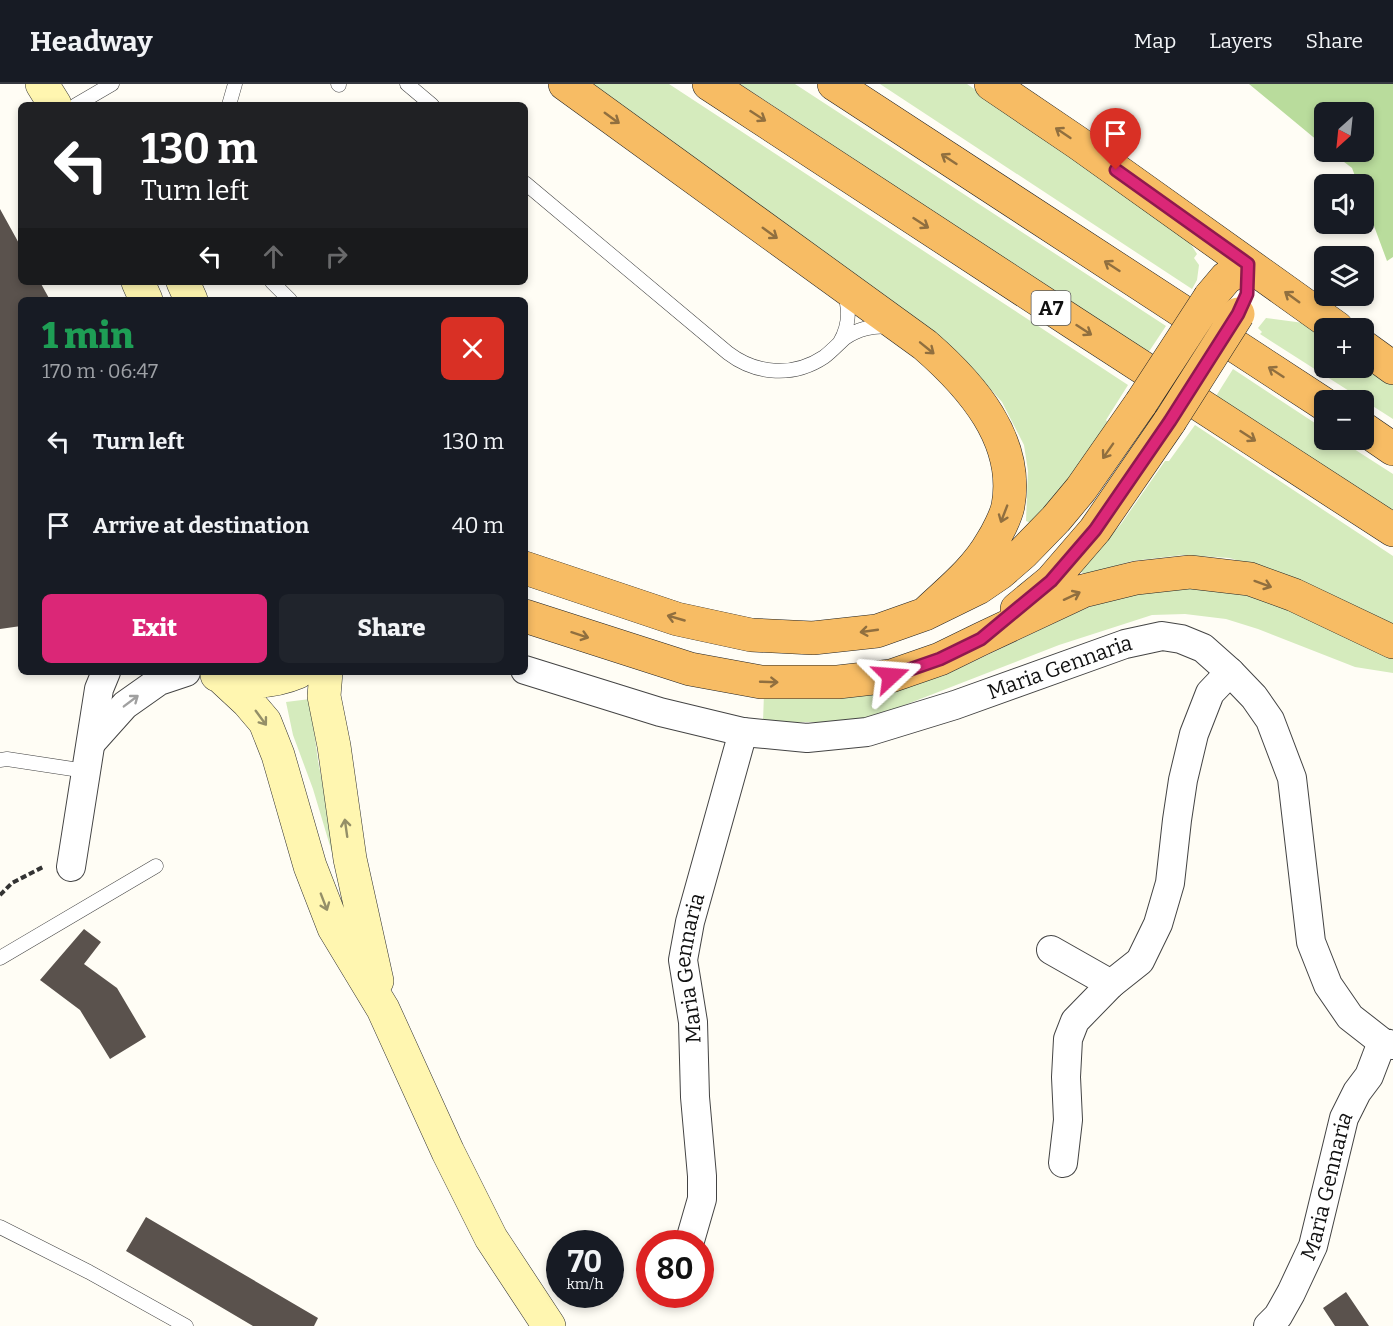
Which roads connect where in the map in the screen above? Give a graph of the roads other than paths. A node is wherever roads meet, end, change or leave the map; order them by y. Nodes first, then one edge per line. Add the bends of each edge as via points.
1 (112, 84) edge
2 (235, 84) edge
3 (407, 84) edge
4 (565, 84) edge
5 (709, 84) edge
6 (834, 84) edge
7 (991, 84) edge
8 (54, 98) edge
9 (230, 102) edge
10 (428, 102) edge
11 (528, 186) edge
12 (1248, 264) junction
13 (275, 285) edge
14 (841, 285) junction
15 (287, 297) edge
16 (1323, 318) edge
17 (900, 327) junction
18 (840, 342) junction
19 (1374, 354) edge
20 (1393, 368) edge
21 (1314, 397) edge
22 (1374, 436) edge
23 (1393, 449) edge
24 (1393, 530) edge
25 (528, 569) edge
26 (925, 614) junction
27 (528, 617) edge
28 (981, 639) junction
29 (1393, 642) edge
30 (528, 671) edge
31 (1230, 672) junction
32 (105, 675) edge
33 (177, 675) edge
34 (216, 675) edge
35 (219, 675) edge
36 (290, 675) edge
37 (326, 675) edge
38 (743, 732) junction
39 (91, 743) junction
40 (0, 760) edge
41 (86, 771) junction
42 (60, 865) road end
43 (156, 866) dead end
44 (1051, 950) dead end
45 (0, 958) edge
46 (1111, 984) junction
47 (383, 1009) junction
48 (1387, 1044) edge
49 (1063, 1163) dead end
50 (0, 1227) edge
51 (693, 1230) edge
52 (186, 1326) edge
53 (549, 1326) edge
54 (1269, 1326) edge

1 - 8 lane
2 - 9 lane
3 - 10 lane
4 -> 14 highway
5 -> 24 highway, A7
21 -> 6 highway
12 -> 7 highway
11 - 18 lane via 747,365 773,371 800,368 822,358
16 -> 12 highway
12 -> 26 highway, bridge via 1226,278 1210,297 1141,403 1056,519 1000,573
12 - 28 highway, bridge via 1247,294 1238,314 1095,530 1051,581
13 - 15 lane
14 - 17 highway
14 - 18 lane via 848,318
17 - 18 lane via 864,329
17 -> 26 highway via 943,360 978,399 1008,459 1011,484 1008,508 991,544 971,571
19 - 20 highway
22 - 23 highway
26 -> 25 highway via 866,632 813,638 751,635 677,619
27 -> 28 highway via 690,669 761,682 838,682 891,676
28 -> 29 highway via 1083,591 1136,578 1190,572 1250,579 1294,595
30 - 38 street, Maria Gennaria via 660,712
31 - 38 street, Maria Gennaria via 1203,648 1162,636 1125,644 867,732 807,738
31 - 46 street via 1210,693 1194,734 1177,820 1170,883 1158,924 1140,961
31 - 48 street, Maria Gennaria via 1270,720 1292,778 1311,942 1328,985 1350,1017
32 - 39 street
39 -> 33 street via 125,705 159,681
34 -> 47 main road via 265,722 310,866 334,928
35 - 36 main road via 243,681
47 -> 37 main road via 350,860 324,696
38 - 51 street, Maria Gennaria via 683,960 693,1022 702,1176 702,1199
39 - 41 street
40 - 41 lane
41 - 42 street
43 - 45 lane
44 - 46 street
46 - 49 street via 1075,1021 1068,1039 1068,1120
47 - 53 main road via 491,1238
48 - 54 street, Maria Gennaria via 1344,1118 1313,1246 1291,1293
50 - 52 lane

